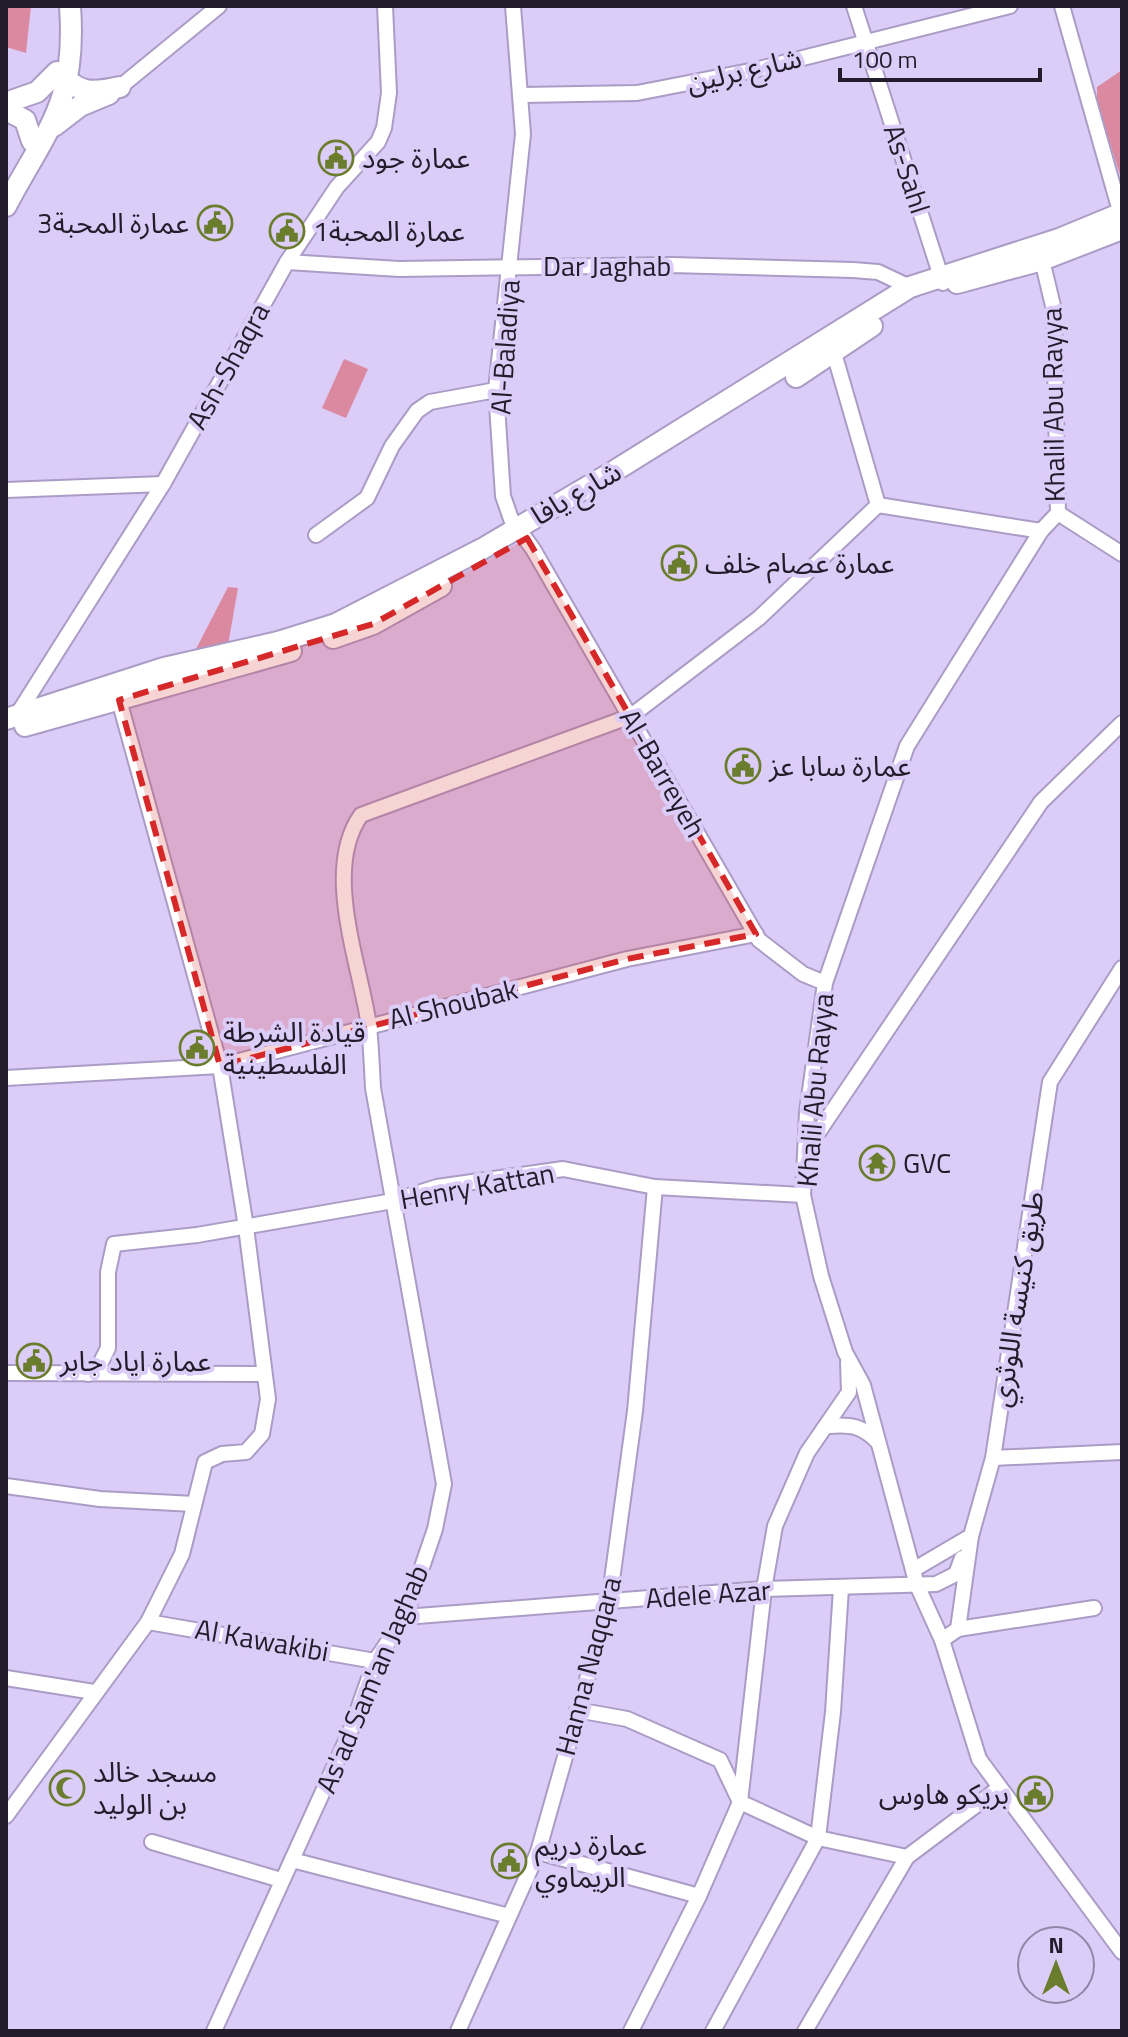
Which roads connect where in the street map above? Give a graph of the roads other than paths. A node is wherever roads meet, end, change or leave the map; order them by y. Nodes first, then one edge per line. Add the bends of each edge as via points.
1 (61, 6) edge
2 (70, 6) edge
3 (219, 6) edge
4 (385, 6) edge
5 (513, 6) edge
6 (854, 6) edge
7 (1010, 6) edge
8 (1062, 6) edge
9 (866, 41) junction
10 (62, 78) junction
11 (120, 87) junction
12 (522, 95) junction
13 (8, 104) edge
14 (49, 120) junction
15 (32, 141) junction
16 (6, 188) edge
17 (6, 206) edge
18 (1122, 218) edge
19 (1042, 260) junction
20 (287, 262) junction
21 (511, 266) junction
22 (942, 280) junction
23 (916, 290) junction
24 (834, 353) junction
25 (496, 390) junction
26 (163, 484) junction
27 (6, 490) edge
28 (878, 505) junction
29 (1058, 513) junction
30 (1041, 531) junction
31 (522, 533) junction
32 (316, 535) dead end
33 (1122, 554) edge
34 (119, 700) junction
35 (631, 716) junction
36 (9, 720) edge
37 (1122, 723) edge
38 (756, 934) junction
39 (1122, 968) edge
40 (825, 983) junction
41 (368, 1024) junction
42 (220, 1066) junction
43 (6, 1078) edge
44 (805, 1150) junction
45 (655, 1187) junction
46 (803, 1195) junction
47 (393, 1201) junction
48 (246, 1227) junction
49 (848, 1358) junction
50 (6, 1373) edge
51 (88, 1374) junction
52 (264, 1374) junction
53 (829, 1426) junction
54 (878, 1442) junction
55 (1122, 1452) edge
56 (993, 1458) junction
57 (6, 1486) edge
58 (194, 1504) junction
59 (971, 1536) junction
60 (913, 1570) junction
61 (917, 1585) junction
62 (841, 1588) junction
63 (764, 1589) junction
64 (609, 1602) junction
65 (1094, 1608) dead end
66 (405, 1617) junction
67 (148, 1622) junction
68 (958, 1629) junction
69 (942, 1640) junction
70 (375, 1661) junction
71 (6, 1678) edge
72 (94, 1692) junction
73 (577, 1710) junction
74 (999, 1788) junction
75 (740, 1802) junction
76 (6, 1816) edge
77 (818, 1838) junction
78 (152, 1842) dead end
79 (538, 1852) junction
80 (907, 1857) junction
81 (292, 1860) junction
82 (281, 1880) junction
83 (699, 1896) junction
84 (509, 1916) junction
85 (1122, 1952) edge
86 (214, 2031) edge
87 (458, 2031) edge
88 (631, 2031) edge
89 (713, 2031) edge
90 (805, 2031) edge

1 - 10 main road
2 - 10 main road
3 - 11 street
4 - 20 street, Ash-Shaqra via 389,93 384,128
5 - 12 street, Al-Baladiya
6 - 9 street, As-Sahl
7 - 9 street, شارع برلين
8 - 18 street
9 - 12 street, شارع برلين via 637,93
9 - 22 street, As-Sahl
10 - 11 main road via 81,90
10 - 13 main road
10 - 14 main road
11 - 14 main road
12 - 21 street, Al-Baladiya
13 - 14 main road via 28,102
13 - 15 main road via 25,120
14 - 15 main road
14 - 17 main road
15 - 16 main road
18 - 19 main road, شارع يافا
18 - 22 main road, شارع يافا
19 - 22 main road, شارع يافا
19 - 29 street, Khalil Abu Rayya via 1054,310
20 - 21 street, Dar Jaghab via 356,268
20 - 26 street, Ash-Shaqra
21 - 23 street, Dar Jaghab via 853,270 878,272
21 - 25 street, Al-Baladiya
22 - 23 main road, شارع يافا
23 - 24 main road, شارع يافا
23 - 31 main road, شارع يافا
24 - 28 street
24 - 31 main road, شارع يافا
25 - 31 street, Al-Baladiya via 503,496
25 - 32 street via 430,402 417,411 392,446 367,498
26 - 27 street
26 - 36 street, Ash-Shaqra
28 - 30 street
28 - 35 street, As'ad Sam'an Jaghab via 759,618
29 - 30 street, Khalil Abu Rayya
29 - 33 street
30 - 40 street, Khalil Abu Rayya via 907,746
31 - 34 main road, شارع يافا via 373,624
31 - 35 street, Al-Barreyeh
31 - 36 main road, شارع يافا via 336,624 164,668
34 - 36 main road, شارع يافا
34 - 42 street
35 - 38 street, Al-Barreyeh
35 - 41 street, As'ad Sam'an Jaghab via 361,815 348,833 344,874
37 - 44 street via 1041,802
38 - 40 street, Al-Barreyeh via 803,974
38 - 41 street, Al Shoubak via 627,959
39 - 56 street, طريق كنيسة اللوثري via 1050,1082
40 - 44 street, Khalil Abu Rayya
41 - 42 street, Al Shoubak
41 - 47 street, As'ad Sam'an Jaghab
42 - 43 street, Al Shoubak
42 - 48 street
44 - 46 street, Khalil Abu Rayya
45 - 46 street, Henry Kattan
45 - 47 street, Henry Kattan via 563,1169 437,1187
45 - 64 street, Hanna Naqqara via 635,1411
46 - 49 street, Khalil Abu Rayya via 821,1276
47 - 48 street, Henry Kattan
47 - 66 street, As'ad Sam'an Jaghab via 444,1484 435,1529
48 - 51 street, Henry Kattan via 114,1244 108,1272 108,1348
48 - 52 street
49 - 53 street via 849,1392
49 - 54 street, Khalil Abu Rayya via 863,1385
50 - 51 street
51 - 52 street
52 - 58 street via 268,1399 262,1434 246,1452 205,1462
53 - 54 street via 850,1424 867,1430
53 - 63 street via 807,1453 775,1526
54 - 60 street, Khalil Abu Rayya
55 - 56 street
56 - 59 street, طريق كنيسة اللوثري
57 - 58 street
58 - 67 street via 182,1554
59 - 60 street
59 - 61 street, Adele Azar via 956,1574 936,1584
59 - 68 street, طريق كنيسة اللوثري
60 - 61 street, Khalil Abu Rayya
61 - 62 street, Adele Azar
61 - 69 street, Khalil Abu Rayya
62 - 63 street, Adele Azar
62 - 77 street
63 - 64 street, Adele Azar
63 - 75 street
64 - 66 street, Adele Azar
64 - 73 street, Hanna Naqqara
65 - 68 street
66 - 70 street, As'ad Sam'an Jaghab
67 - 70 street, Al Kawakibi
67 - 72 street
68 - 69 street
69 - 74 street, Khalil Abu Rayya via 979,1759
70 - 81 street, As'ad Sam'an Jaghab via 350,1732
71 - 72 street
72 - 76 street
73 - 75 street via 627,1719 720,1760
73 - 79 street, Hanna Naqqara
74 - 80 street
74 - 85 street, Khalil Abu Rayya
75 - 77 street
75 - 83 street
77 - 80 street
77 - 89 street
78 - 82 street
79 - 83 street
79 - 84 street, Hanna Naqqara
80 - 90 street
81 - 82 street, As'ad Sam'an Jaghab
81 - 84 street
82 - 86 street, As'ad Sam'an Jaghab
83 - 88 street
84 - 87 street, Hanna Naqqara

